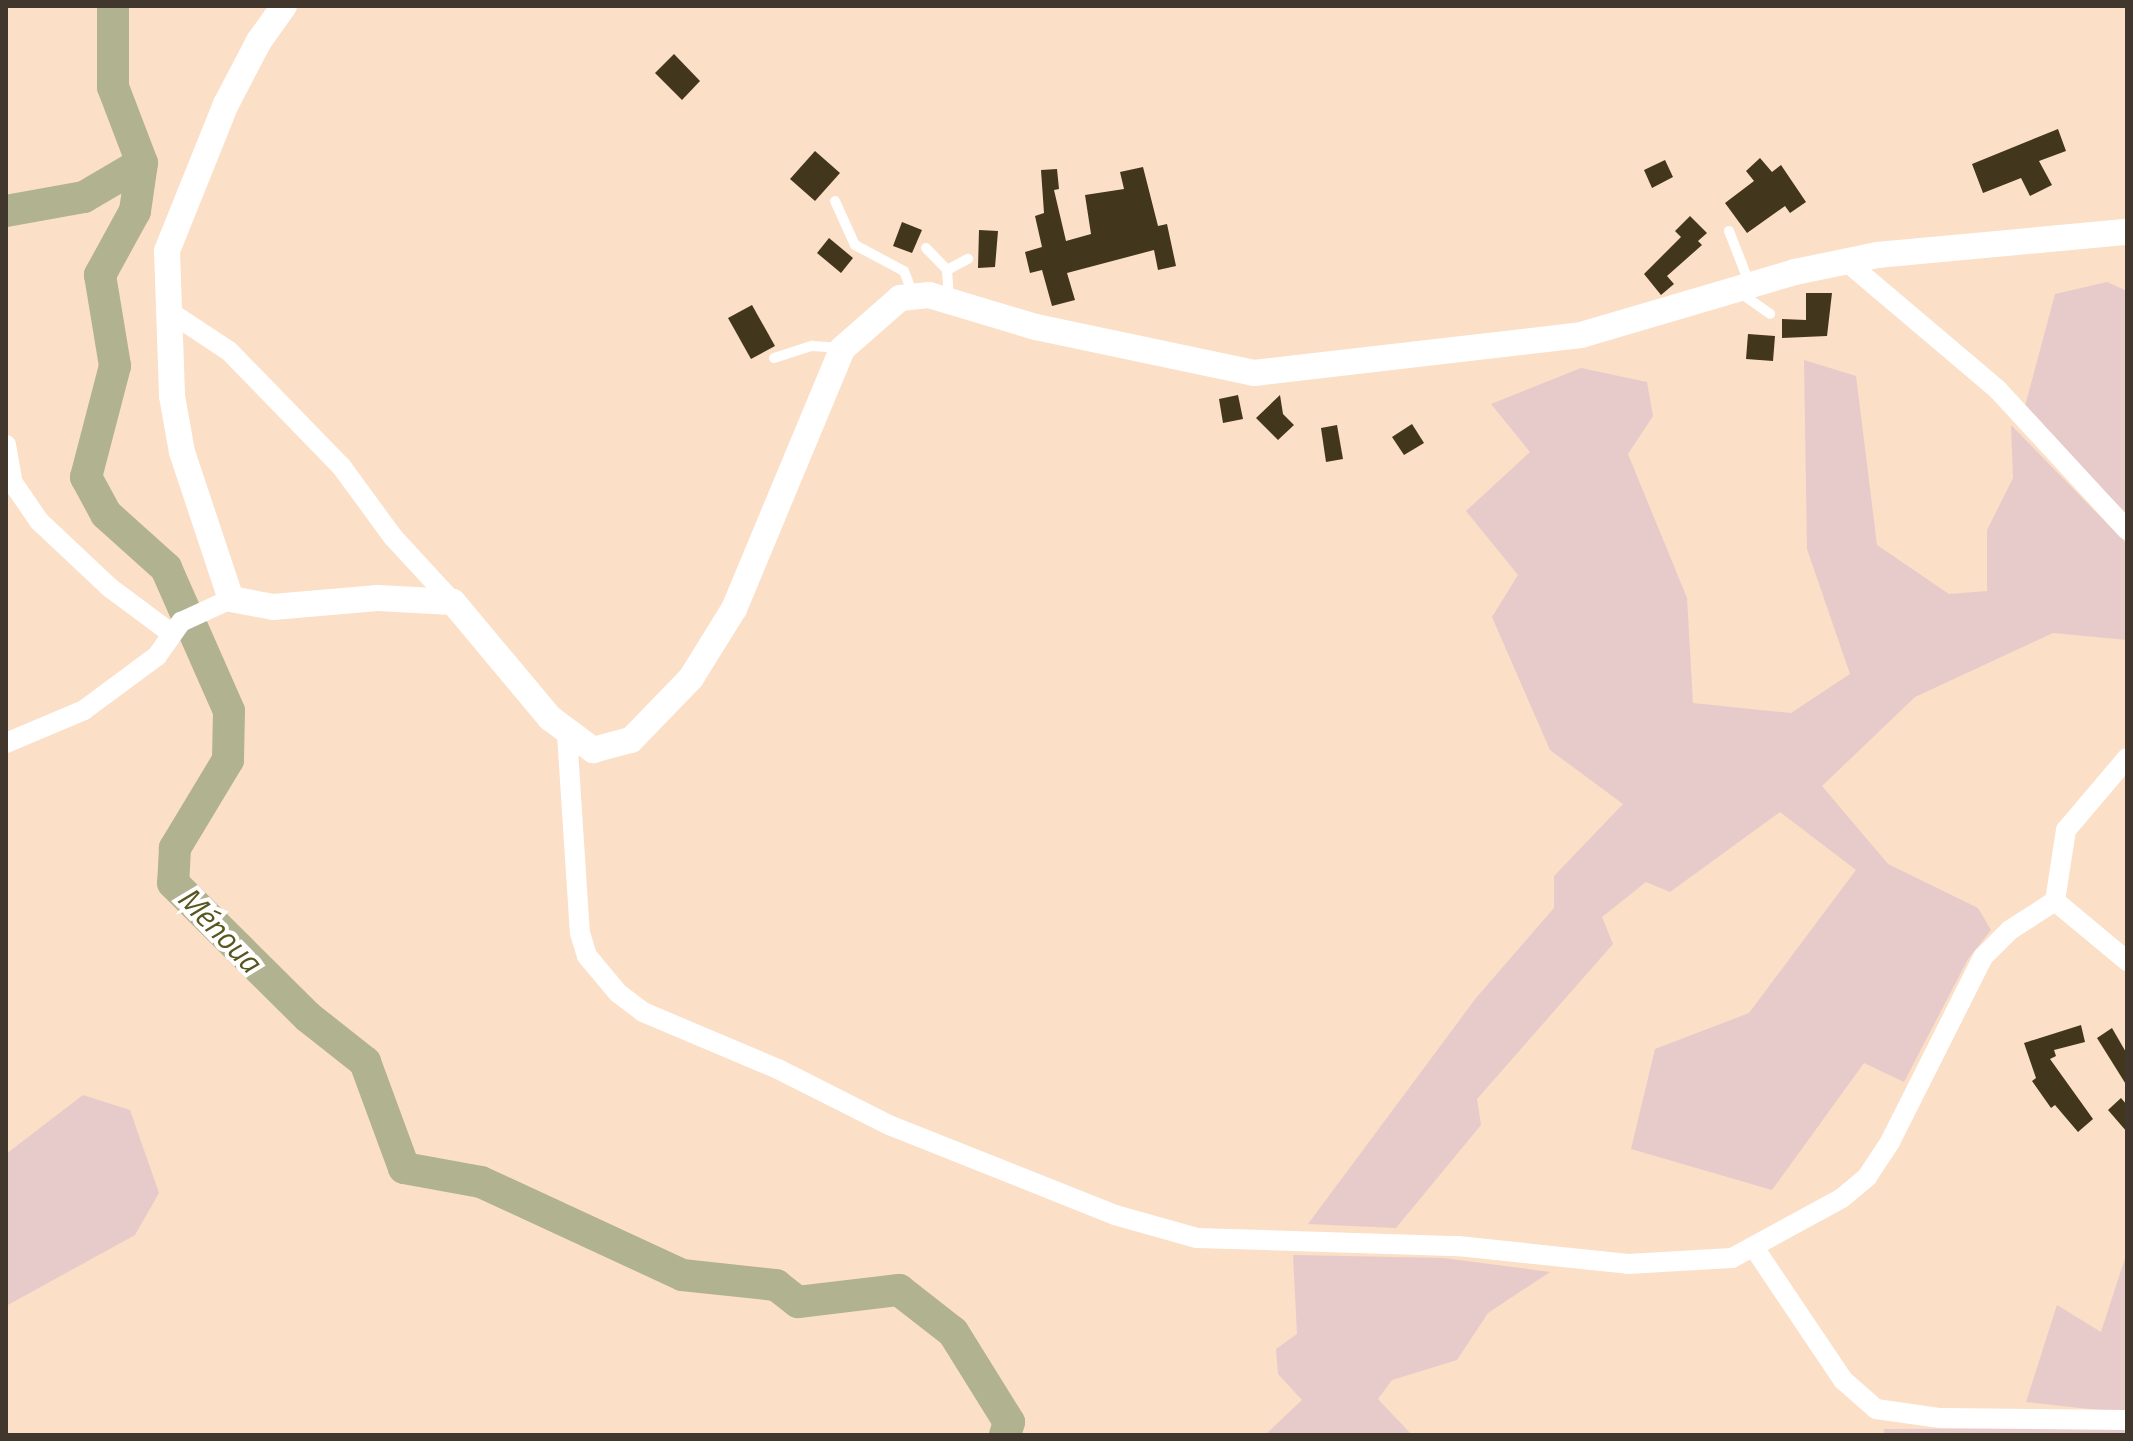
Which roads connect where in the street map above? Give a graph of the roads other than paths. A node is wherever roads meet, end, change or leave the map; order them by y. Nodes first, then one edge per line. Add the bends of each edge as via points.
1 (284, 6) edge
2 (835, 201) dead end
3 (1729, 231) dead end
4 (2127, 232) edge
5 (926, 248) dead end
6 (968, 259) dead end
7 (1846, 261) junction
8 (947, 270) junction
9 (1742, 287) junction
10 (913, 295) junction
11 (949, 301) junction
12 (167, 310) junction
13 (1770, 314) dead end
14 (842, 349) junction
15 (774, 358) dead end
16 (6, 445) edge
17 (2127, 530) edge
18 (231, 599) junction
19 (453, 602) junction
20 (176, 627) junction
21 (567, 734) junction
22 (6, 743) edge
23 (2127, 758) edge
24 (2055, 901) junction
25 (2127, 961) edge
26 (1755, 1249) junction
27 (2127, 1420) edge

1 - 12 street via 226,104 177,218 167,251
2 - 10 lane via 855,245 904,271
3 - 9 lane
4 - 7 street
5 - 8 lane
6 - 8 lane
7 - 9 street
7 - 17 street via 1998,390
8 - 11 lane
9 - 11 street via 1581,335 1527,345 1254,373 1036,327
9 - 13 lane
10 - 11 street
10 - 14 street via 886,306
12 - 18 street via 172,396 182,452
12 - 19 street via 229,351 341,466 393,537
14 - 15 lane via 812,346
14 - 21 street via 734,609 691,678 631,740 593,750
16 - 20 street via 13,483 39,521 109,587
18 - 19 street via 273,607 378,598
18 - 20 street
19 - 21 street
20 - 22 street via 157,656 84,710
21 - 26 street via 580,933 587,956 618,993 643,1012 778,1069 889,1125 1115,1215 1197,1238 1449,1245 1628,1264 1697,1264
23 - 24 street via 2066,830
24 - 25 street
24 - 26 street via 2010,930 1983,957 1890,1142 1867,1177 1842,1198
26 - 27 street via 1843,1380 1876,1409 1940,1418

